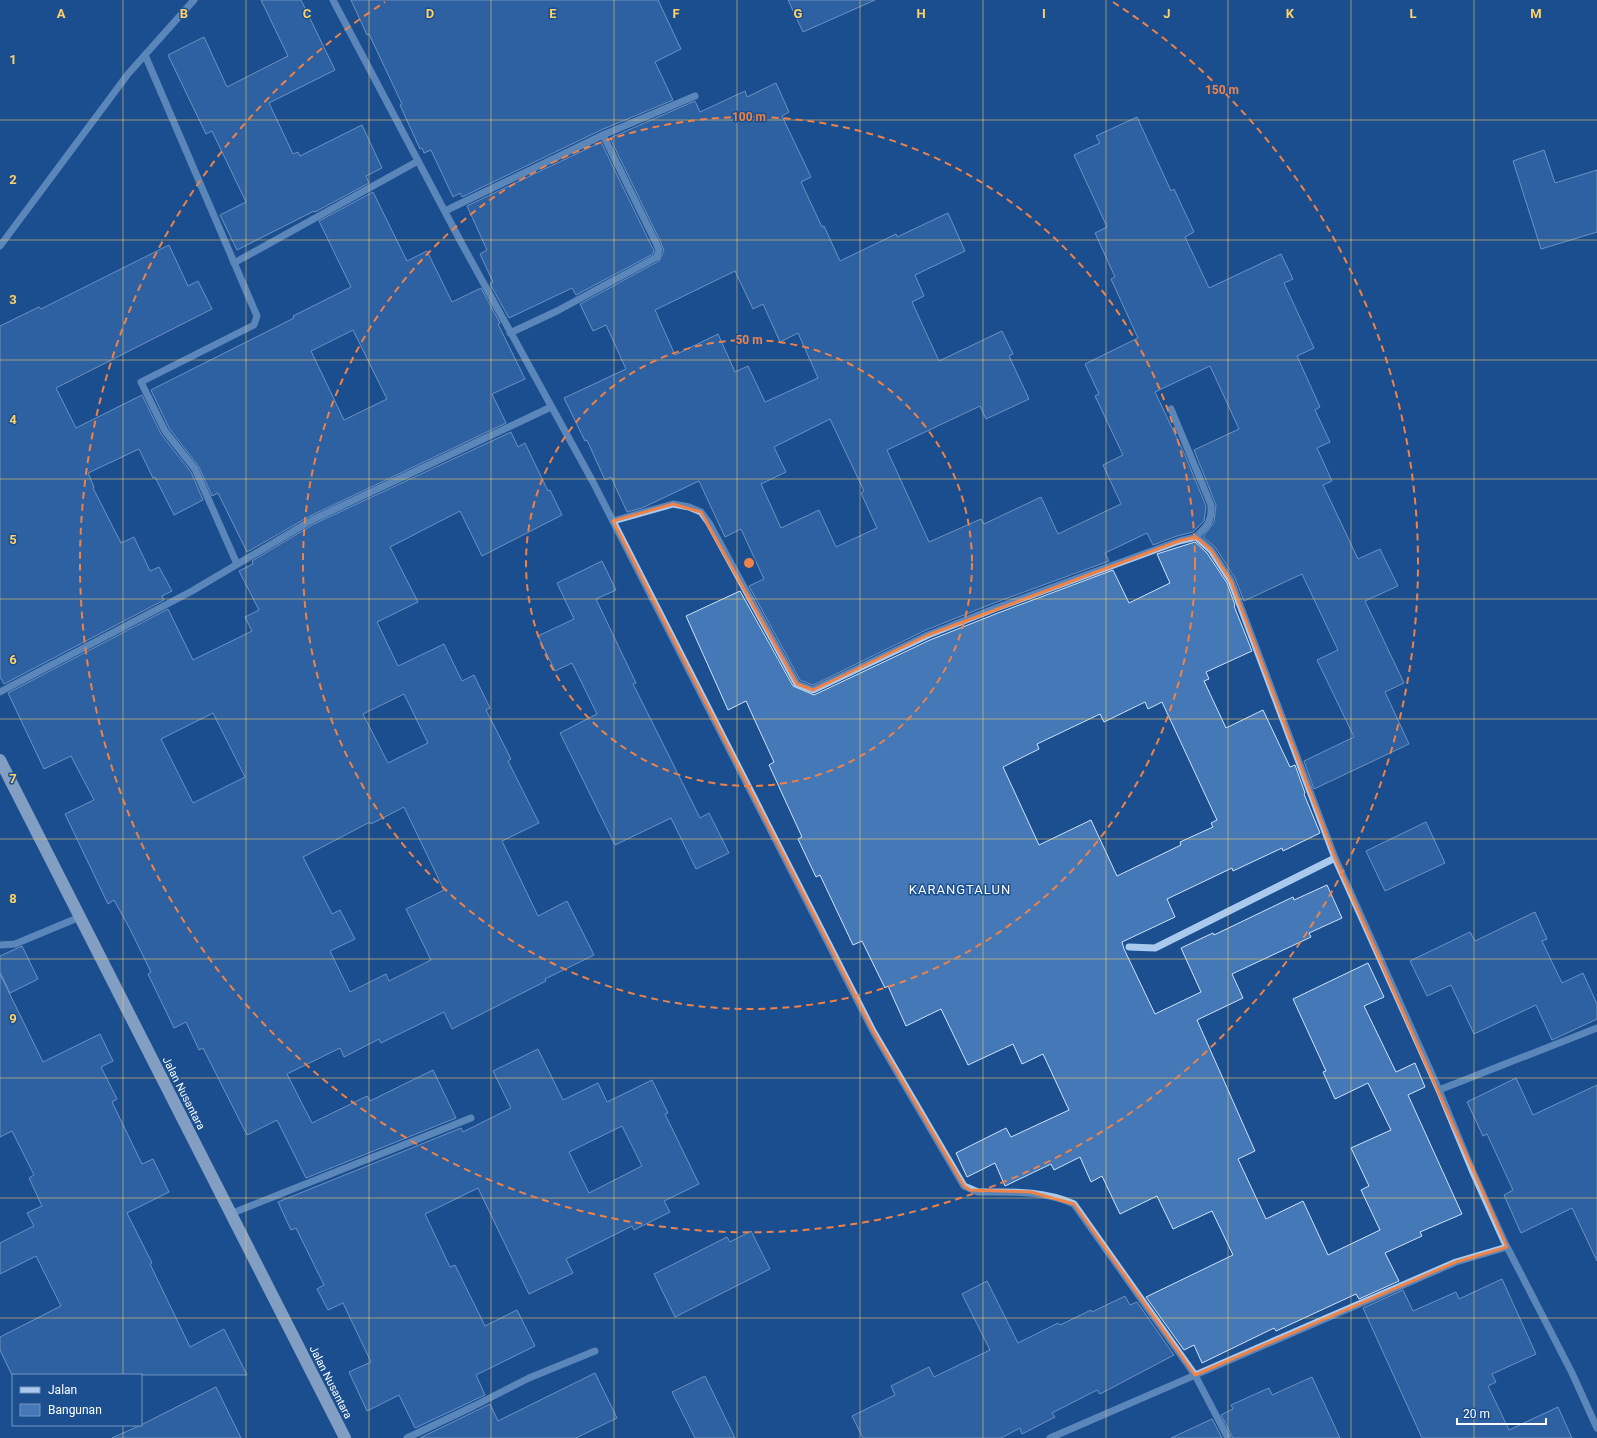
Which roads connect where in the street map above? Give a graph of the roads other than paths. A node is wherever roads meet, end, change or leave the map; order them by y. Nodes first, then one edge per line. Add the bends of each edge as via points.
1 (194, 0) edge
2 (333, 0) edge
3 (145, 55) junction
4 (694, 96) dead end
5 (603, 135) junction
6 (418, 161) junction
7 (445, 211) junction
8 (0, 246) edge
9 (234, 263) junction
10 (510, 333) junction
11 (552, 407) junction
12 (1171, 409) dead end
13 (613, 521) junction
14 (1196, 537) junction
15 (237, 564) junction
16 (0, 692) edge
17 (0, 760) edge
18 (1335, 858) junction
19 (80, 917) junction
20 (0, 945) edge
21 (1129, 947) dead end
22 (1597, 1028) edge
23 (1439, 1090) junction
24 (471, 1118) dead end
25 (230, 1214) junction
26 (1507, 1247) junction
27 (595, 1351) dead end
28 (1194, 1375) junction
29 (1597, 1428) edge
30 (345, 1438) edge
31 (407, 1438) edge
32 (1050, 1438) edge
33 (1228, 1438) edge

1 - 3 street
2 - 6 street
3 - 8 street via 128,74
3 - 9 street
4 - 5 street
5 - 7 street
5 - 10 street via 659,250 657,257 557,311
6 - 7 street
6 - 9 street
7 - 10 street
9 - 15 street via 257,316 254,325 141,382 165,431 195,469
10 - 11 street
11 - 13 street
11 - 15 street via 312,520
12 - 14 street via 1211,505 1212,515 1208,525
13 - 14 street via 673,504 689,506 701,512 797,684 813,690 928,635 1178,541
13 - 28 street via 873,1031 964,1186 978,1192 1031,1192 1060,1198 1074,1204
14 - 18 street via 1211,550 1231,581
15 - 16 street
17 - 19 highway, Jalan Nusantara
18 - 21 street via 1155,948
18 - 23 street
19 - 20 street via 15,944
19 - 25 highway, Jalan Nusantara
22 - 23 street
23 - 26 street
24 - 25 street
25 - 30 highway, Jalan Nusantara
26 - 28 street via 1456,1262
26 - 29 street via 1572,1373
27 - 31 street via 529,1378
28 - 32 street
28 - 33 street

